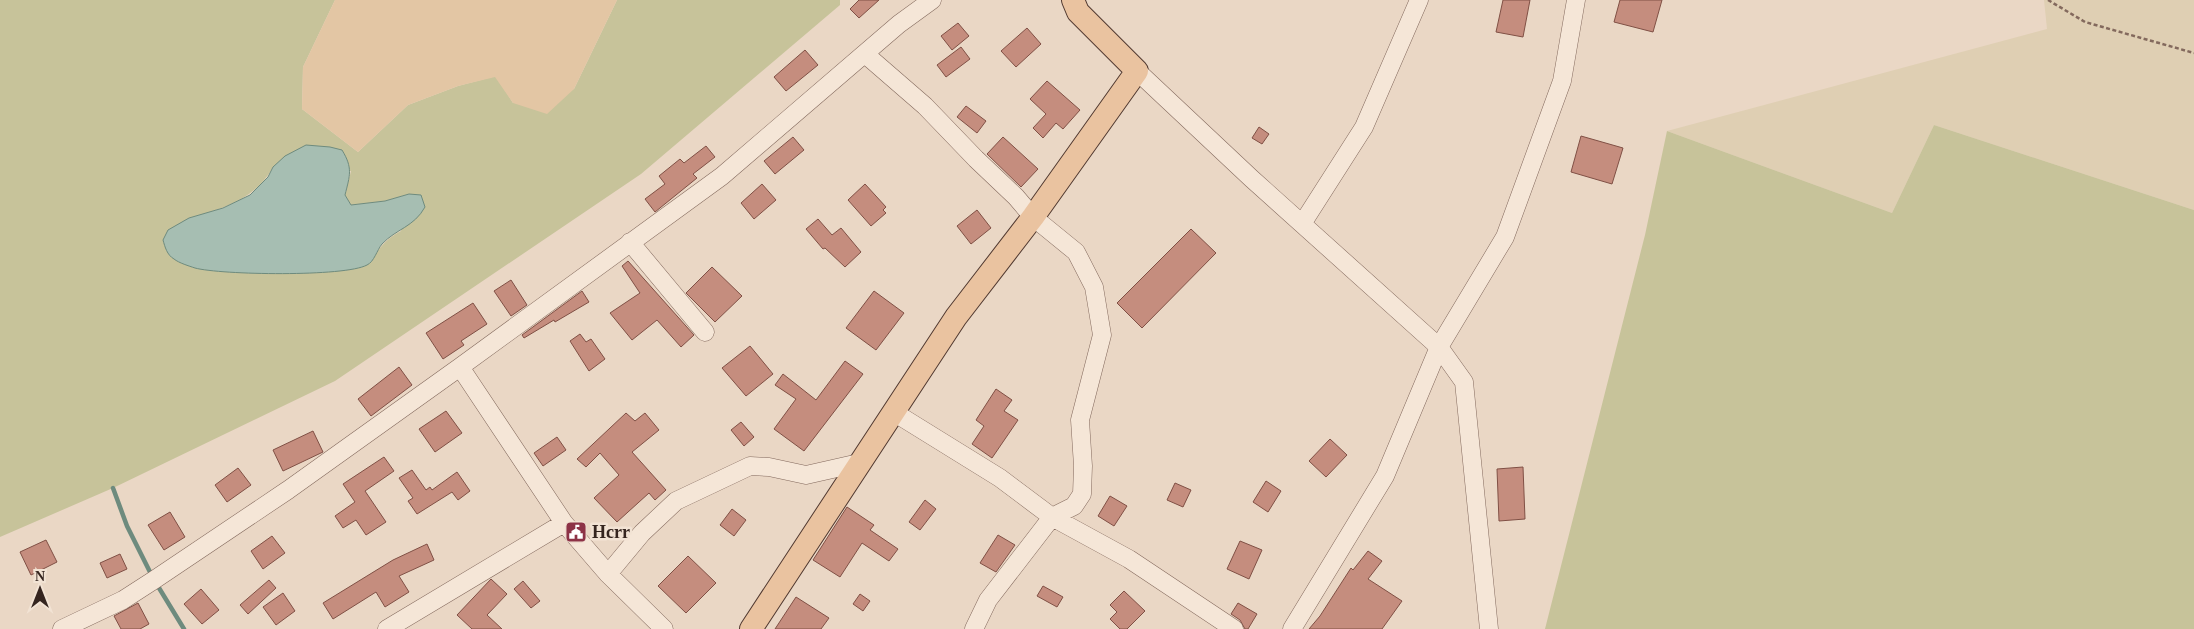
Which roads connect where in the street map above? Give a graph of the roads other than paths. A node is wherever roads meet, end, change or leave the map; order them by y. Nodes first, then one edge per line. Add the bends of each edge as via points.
1 (932, 0) edge
2 (1073, 0) edge
3 (1419, 0) edge
4 (1576, 0) edge
5 (865, 54) junction
6 (1137, 71) junction
7 (1033, 216) junction
8 (1302, 224) junction
9 (630, 242) junction
10 (705, 332) dead end
11 (1439, 347) junction
12 (460, 367) junction
13 (895, 413) junction
14 (859, 463) junction
15 (1052, 517) junction
16 (564, 523) junction
17 (608, 574) junction
18 (62, 629) edge
19 (387, 629) edge
20 (664, 629) edge
21 (751, 629) edge
22 (974, 629) edge
23 (1234, 629) edge
24 (1292, 629) edge
25 (1489, 629) edge

1 - 5 street
2 - 6 main road via 1078,12
3 - 8 street via 1364,127
4 - 11 street via 1562,81 1505,237
5 - 7 street via 925,106
5 - 9 street via 722,176
6 - 7 main road
6 - 8 street
7 - 13 main road via 956,317
7 - 15 street via 1076,252 1094,287 1102,335 1080,420 1082,494 1074,506
8 - 11 street
9 - 10 street
9 - 12 street
11 - 24 street via 1385,476
11 - 25 street via 1464,382
12 - 16 street
12 - 18 street via 288,490 154,580 123,600
13 - 14 main road
13 - 15 street via 1000,478
14 - 17 street via 806,475 750,466 676,501 642,533
14 - 21 main road
15 - 22 street via 988,600
15 - 23 street via 1129,558
16 - 17 street
16 - 19 street
17 - 20 street

